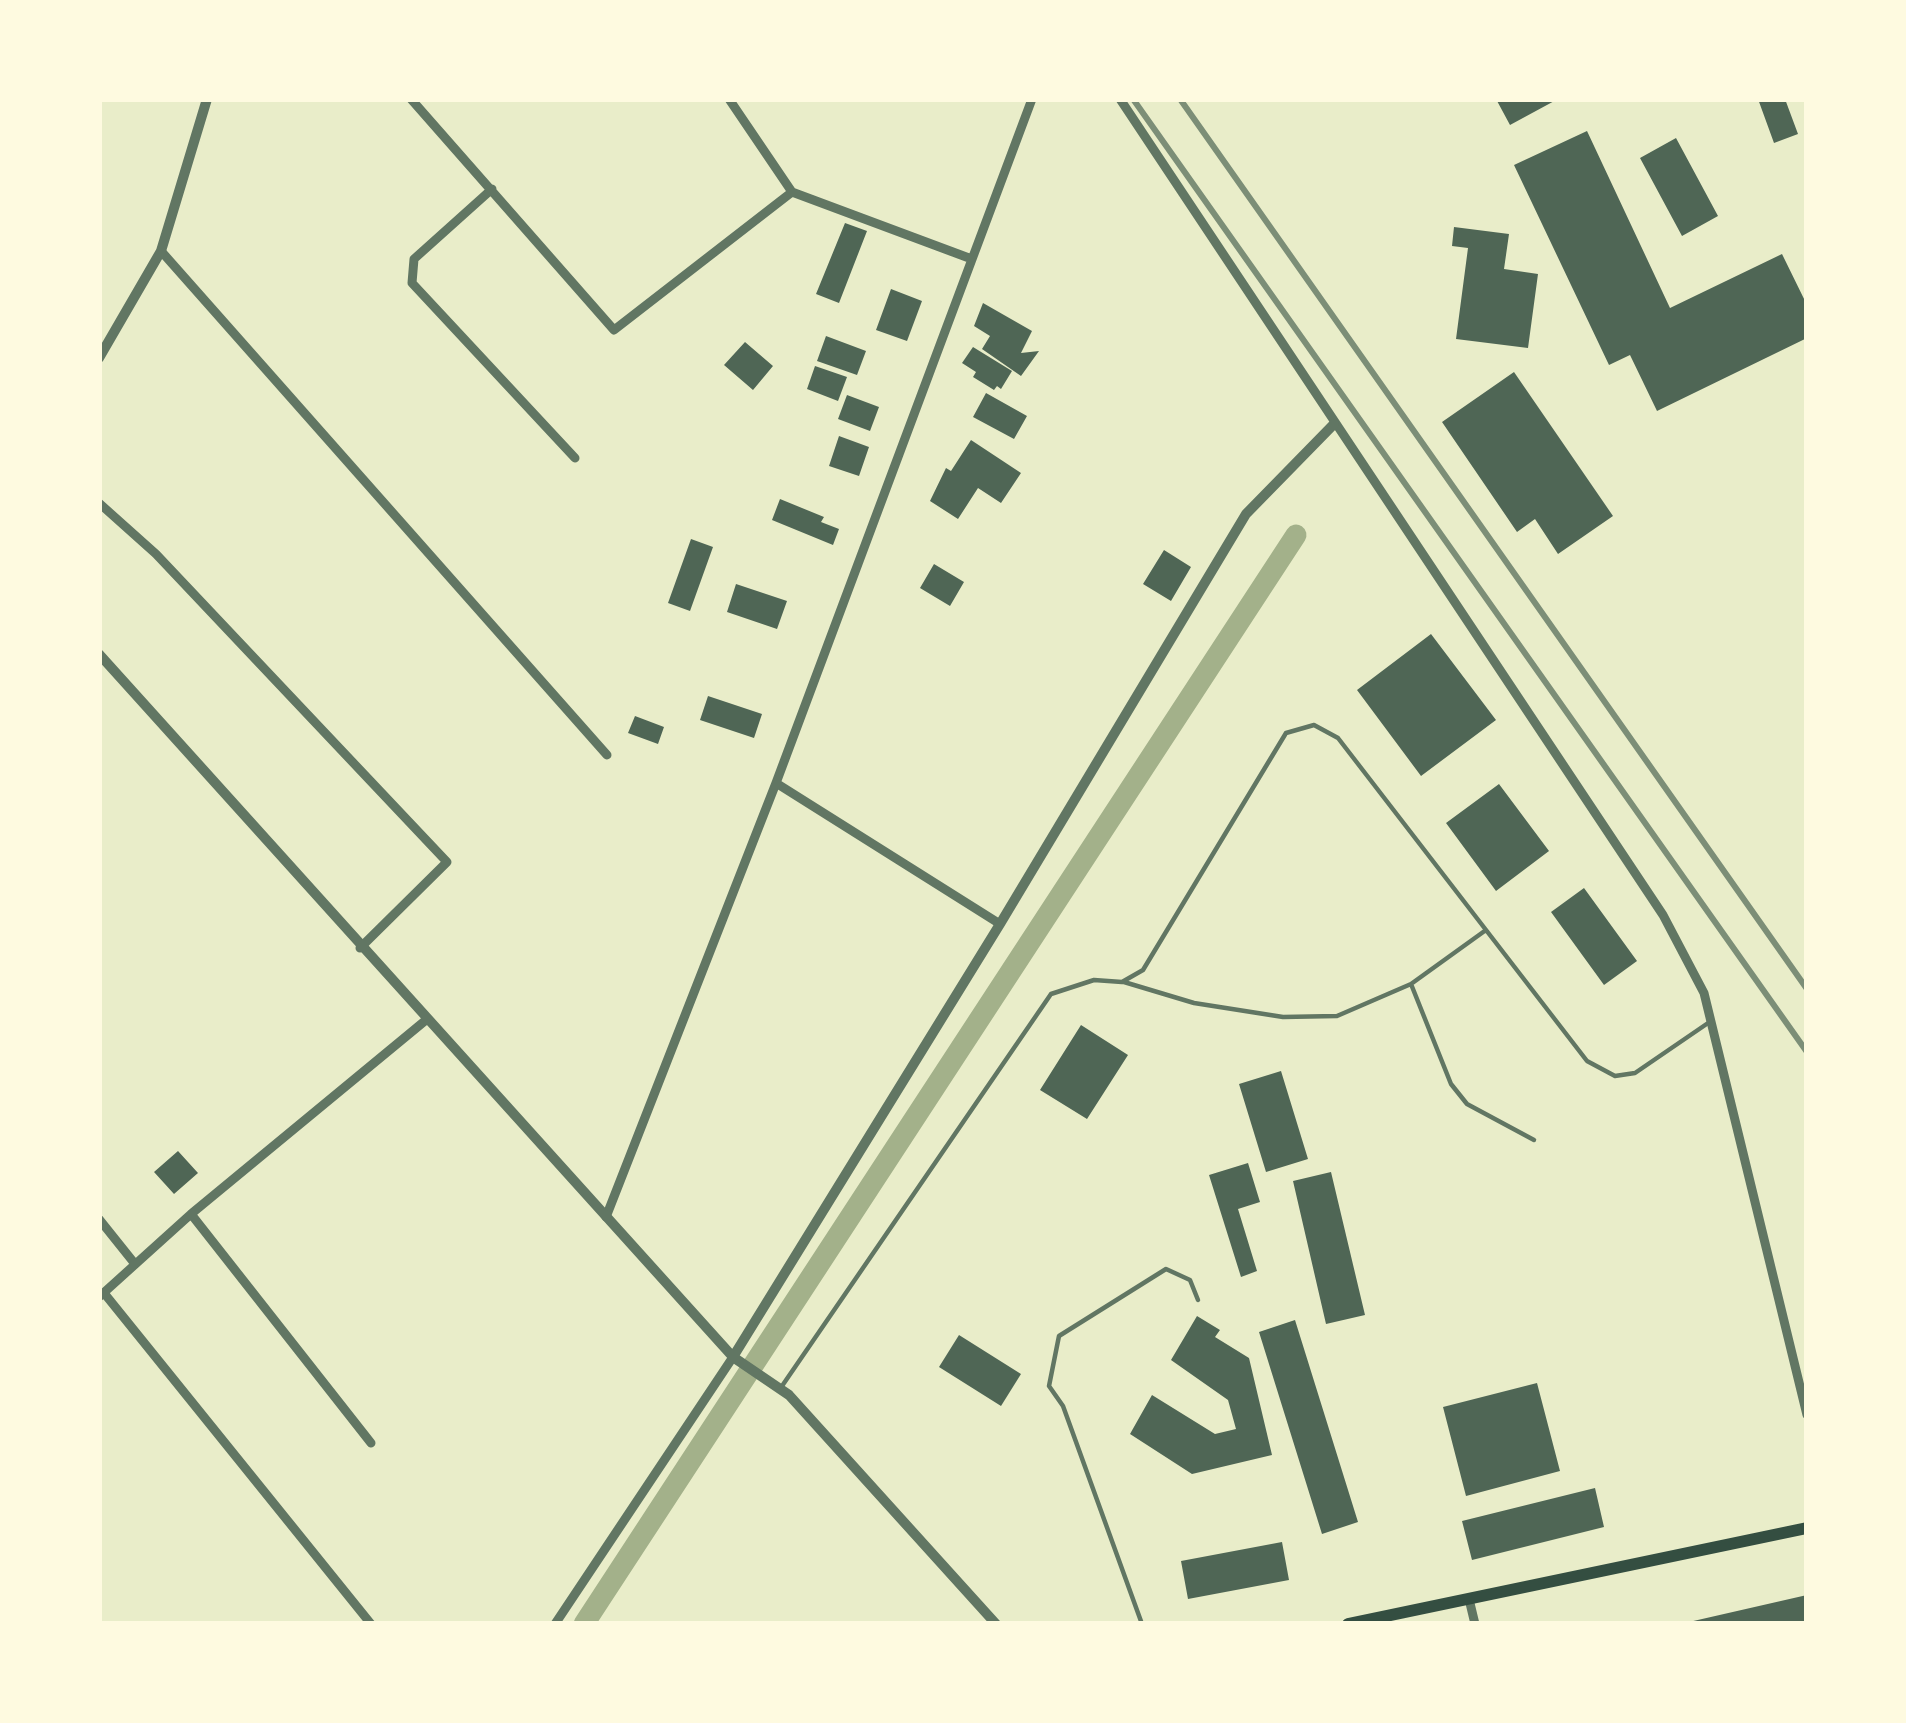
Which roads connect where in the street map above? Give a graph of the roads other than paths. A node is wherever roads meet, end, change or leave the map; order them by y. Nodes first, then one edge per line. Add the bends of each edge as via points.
1 (207, 99) edge
2 (411, 99) edge
3 (730, 99) edge
4 (1032, 99) edge
5 (1120, 99) edge
6 (492, 189) junction
7 (792, 192) junction
8 (161, 251) junction
9 (969, 258) junction
10 (99, 358) edge
11 (1334, 424) junction
12 (575, 458) dead end
13 (99, 503) edge
14 (99, 654) edge
15 (607, 755) dead end
16 (776, 783) junction
17 (1000, 925) junction
18 (1486, 930) junction
19 (360, 948) junction
20 (1122, 982) junction
21 (1411, 984) junction
22 (426, 1020) junction
23 (1711, 1021) junction
24 (1534, 1140) dead end
25 (191, 1214) junction
26 (606, 1217) junction
27 (99, 1220) edge
28 (135, 1264) junction
29 (101, 1295) edge
30 (1198, 1300) dead end
31 (733, 1357) junction
32 (780, 1389) junction
33 (1807, 1415) edge
34 (371, 1443) dead end
35 (1807, 1528) edge
36 (1469, 1599) junction
37 (371, 1624) edge
38 (555, 1624) edge
39 (996, 1624) edge
40 (1142, 1624) edge
41 (1348, 1624) edge
42 (1475, 1624) edge

1 - 8 street
2 - 6 street
3 - 7 street
4 - 9 street
5 - 11 street
6 - 7 street via 614,329
6 - 12 street via 415,259 412,283
7 - 9 street
8 - 10 street
8 - 15 street
9 - 16 street
11 - 17 street via 1246,514
11 - 23 street via 1608,826 1664,915
13 - 19 street via 447,862
14 - 19 street
16 - 17 street
16 - 26 street
17 - 31 street
18 - 20 lane via 1338,738 1314,725 1286,733 1143,970
18 - 21 lane
18 - 23 lane via 1587,1061 1615,1076 1635,1073
19 - 22 street
20 - 21 lane via 1283,1016 1336,1016
20 - 32 lane via 1094,980 1051,994
21 - 24 lane via 1451,1084 1467,1104
22 - 25 street
22 - 26 street
23 - 33 street
25 - 28 street
25 - 34 street
26 - 31 street
27 - 28 street
28 - 29 street
29 - 37 street
30 - 40 lane via 1190,1280 1166,1269 1059,1336 1049,1386 1064,1406
31 - 32 street
31 - 38 street
32 - 39 street
35 - 36 main road
36 - 41 main road
36 - 42 street

